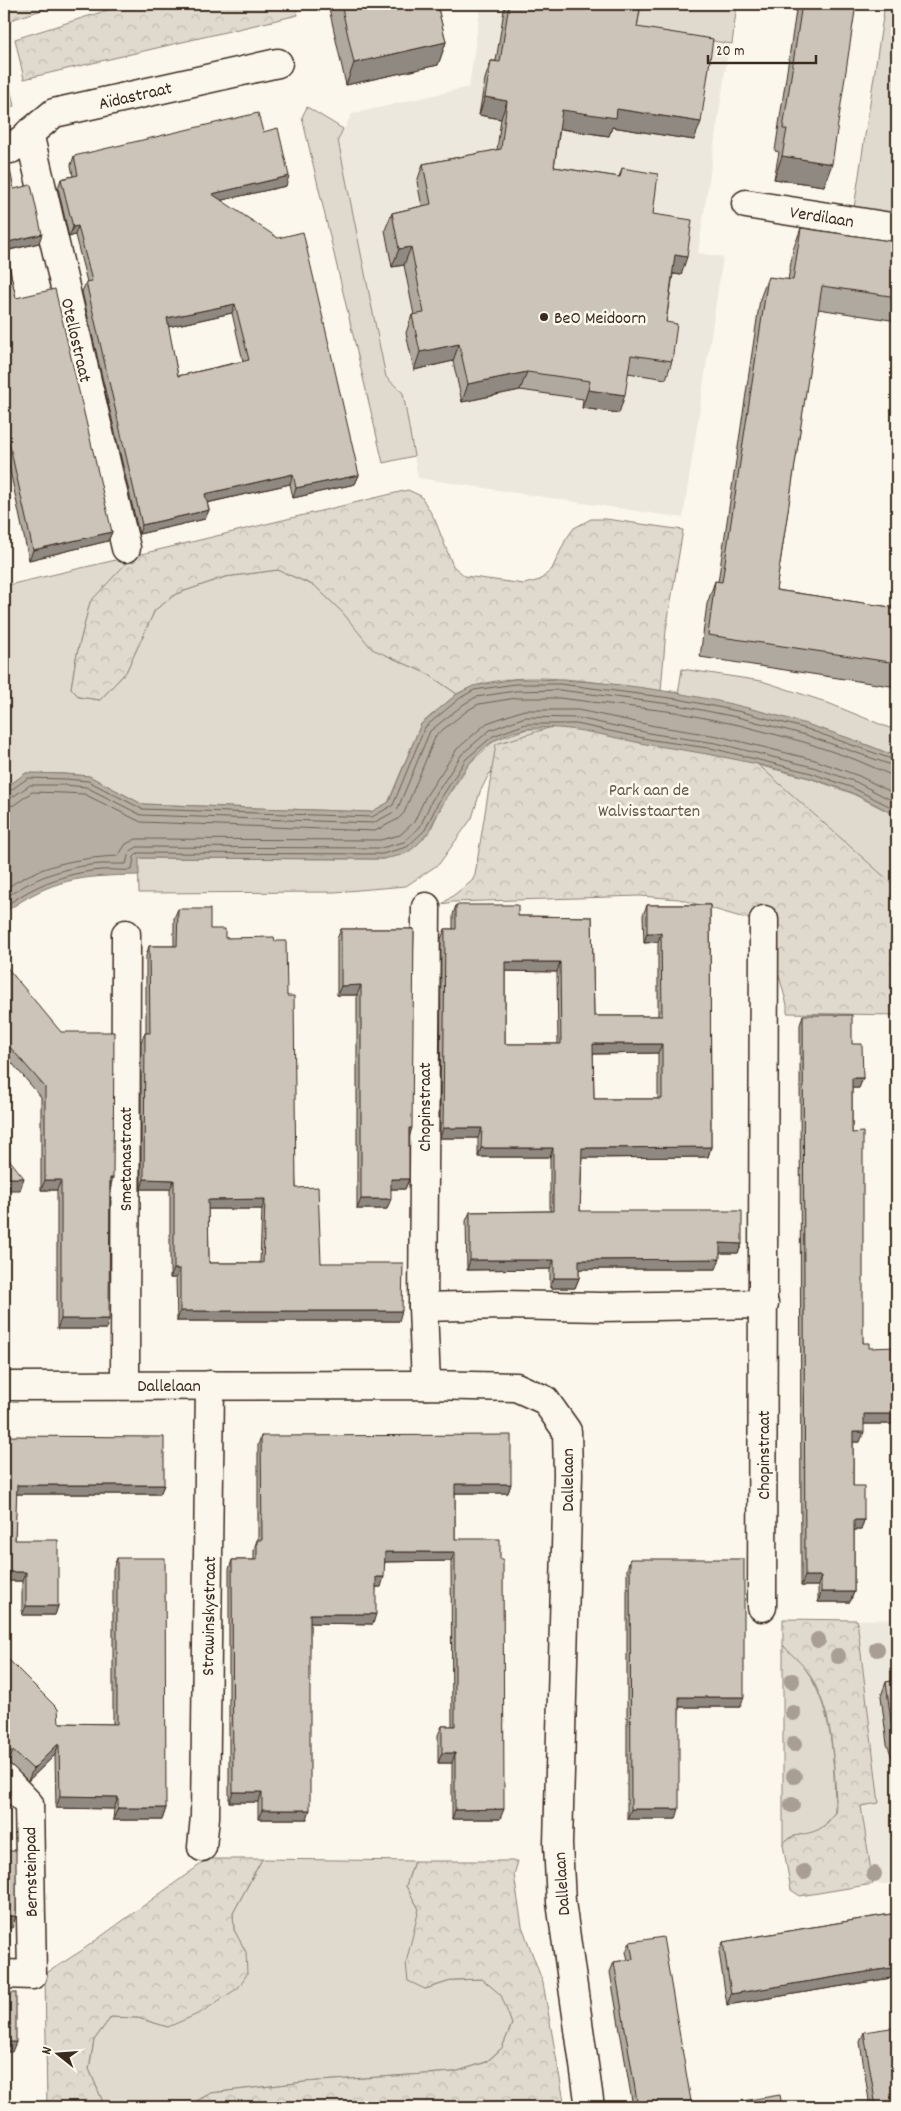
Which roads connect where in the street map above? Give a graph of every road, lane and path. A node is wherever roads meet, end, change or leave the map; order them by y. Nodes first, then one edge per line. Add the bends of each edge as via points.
1 (278, 63) dead end
2 (29, 133) junction
3 (4, 150) edge
4 (746, 204) dead end
5 (897, 228) edge
6 (126, 548) dead end
7 (426, 907) dead end
8 (764, 920) dead end
9 (126, 934) dead end
10 (764, 1304) junction
11 (423, 1307) junction
12 (125, 1385) junction
13 (210, 1385) junction
14 (426, 1385) junction
15 (4, 1386) edge
16 (762, 1607) dead end
17 (4, 1778) edge
18 (202, 1847) dead end
19 (4, 1974) edge
20 (590, 2107) edge

1 - 2 street, Aïdastraat via 54,113
2 - 3 street, Aïdastraat via 11,149
2 - 6 street, Otellostraat
4 - 5 street, Verdilaan
7 - 11 street, Chopinstraat
8 - 10 street, Chopinstraat
9 - 12 street, Smetanastraat
10 - 11 street
10 - 16 street, Chopinstraat
11 - 14 street, Chopinstraat
12 - 13 street, Dallelaan
12 - 15 street, Dallelaan
13 - 14 street, Dallelaan
13 - 18 street, Strawinskystraat
14 - 20 street, Dallelaan via 516,1387 545,1400 566,1431 568,1474 558,1844 561,1902
17 - 19 street, Bernsteinpad via 29,1804 32,1975

